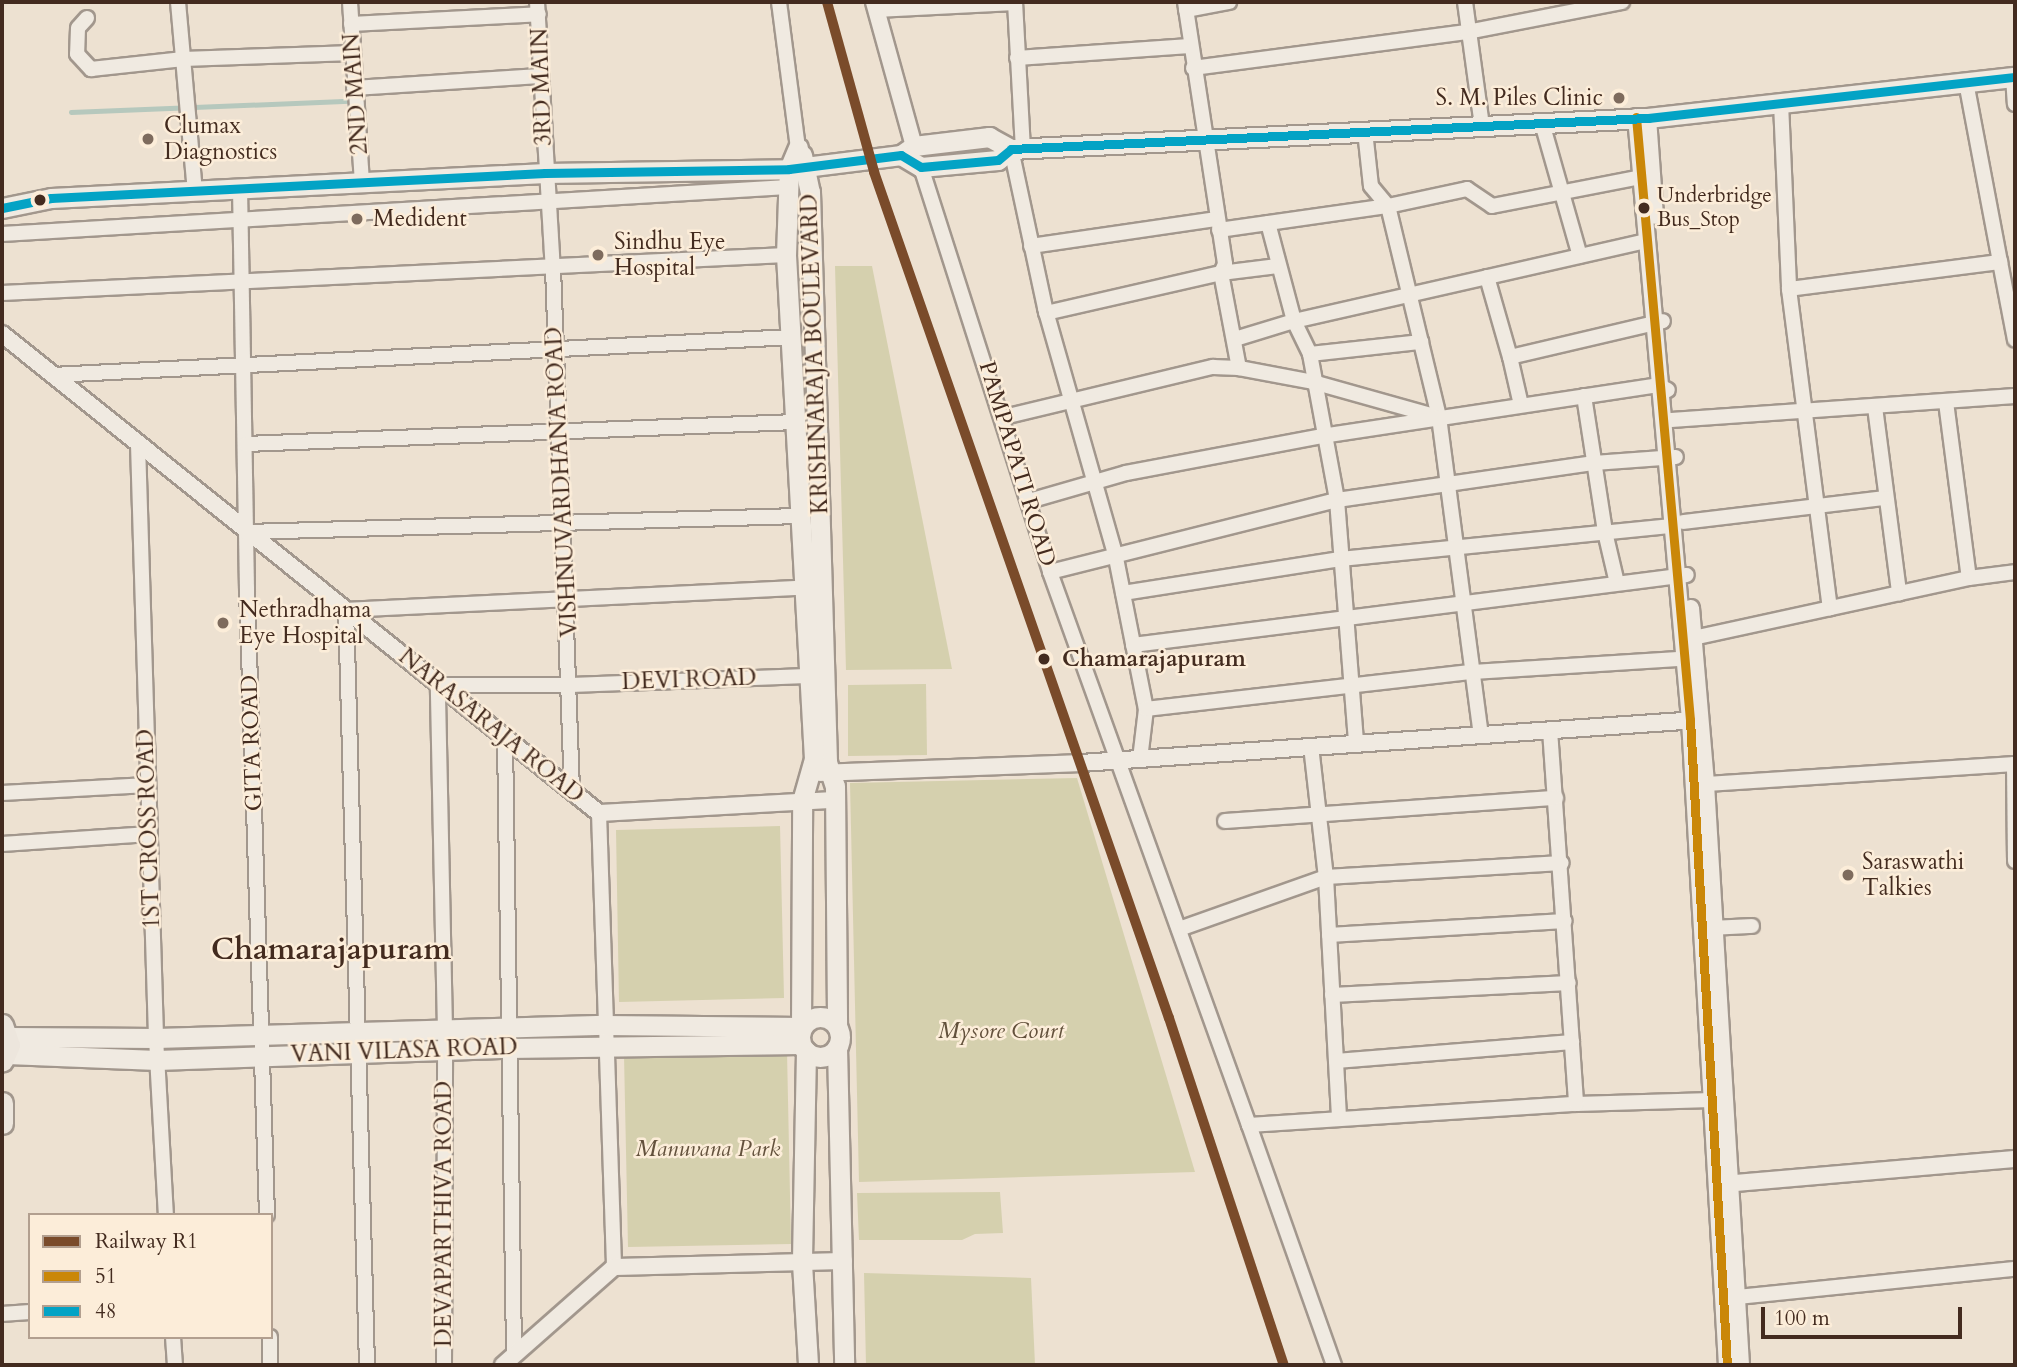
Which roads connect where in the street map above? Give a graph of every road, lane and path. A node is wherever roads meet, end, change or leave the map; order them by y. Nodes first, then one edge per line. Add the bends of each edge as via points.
1 (178, 2) edge
2 (350, 2) edge
3 (779, 2) edge
4 (1015, 2) edge
5 (1229, 2) edge
6 (1465, 2) edge
7 (1622, 2) edge
8 (875, 6) edge
9 (1185, 6) edge
10 (538, 8) edge
11 (86, 18) dead end
12 (351, 24) junction
13 (1467, 32) junction
14 (1190, 46) junction
15 (353, 53) junction
16 (1017, 58) junction
17 (183, 59) junction
18 (1193, 68) junction
19 (540, 76) junction
20 (2014, 77) edge
21 (1966, 82) junction
22 (354, 88) junction
23 (1781, 103) junction
24 (2015, 104) edge
25 (1642, 117) junction
26 (1542, 122) junction
27 (1482, 126) junction
28 (1365, 131) junction
29 (1205, 140) junction
30 (799, 148) joint
31 (1017, 149) junction
32 (908, 151) junction
33 (921, 167) junction
34 (545, 173) junction
35 (794, 174) junction
36 (1641, 177) junction
37 (362, 185) junction
38 (240, 188) junction
39 (195, 191) junction
40 (1561, 192) junction
41 (2, 194) edge
42 (51, 198) junction
43 (547, 198) junction
44 (1388, 206) junction
45 (2, 208) edge
46 (242, 218) junction
47 (1268, 223) junction
48 (1218, 224) junction
49 (2, 234) edge
50 (1646, 241) junction
51 (1031, 246) junction
52 (786, 255) junction
53 (1580, 256) junction
54 (2000, 262) junction
55 (1278, 265) junction
56 (553, 268) junction
57 (1221, 273) junction
58 (1487, 277) junction
59 (245, 283) junction
60 (1789, 289) junction
61 (2010, 290) edge
62 (2, 293) edge
63 (1411, 295) junction
64 (1046, 313) junction
65 (1294, 321) junction
66 (1658, 321) junction
67 (2, 334) edge
68 (792, 337) junction
69 (1235, 339) junction
70 (2015, 340) edge
71 (1421, 342) junction
72 (556, 348) junction
73 (1310, 354) junction
74 (1510, 357) junction
75 (246, 363) junction
76 (1239, 369) junction
77 (53, 375) junction
78 (1313, 382) junction
79 (1663, 387) junction
80 (1584, 396) junction
81 (2015, 396) edge
82 (1072, 401) junction
83 (1946, 402) junction
84 (1521, 405) junction
85 (1875, 407) junction
86 (1806, 413) junction
87 (1004, 417) junction
88 (1439, 417) junction
89 (1671, 420) junction
90 (795, 422) junction
91 (560, 429) junction
92 (1322, 436) junction
93 (138, 444) junction
94 (246, 444) junction
95 (1671, 457) junction
96 (1594, 463) junction
97 (1097, 482) junction
98 (1450, 482) junction
99 (1885, 498) junction
100 (1337, 500) junction
101 (1029, 501) junction
102 (1819, 509) junction
103 (798, 516) junction
104 (1677, 524) junction
105 (564, 526) junction
106 (1605, 531) junction
107 (247, 532) junction
108 (1458, 547) junction
109 (1115, 553) junction
110 (1340, 559) junction
111 (1050, 572) junction
112 (2015, 572) edge
113 (1682, 576) junction
114 (1969, 578) junction
115 (1617, 583) junction
116 (803, 588) junction
117 (1123, 593) junction
118 (1899, 593) junction
119 (568, 598) junction
120 (1463, 601) junction
121 (1830, 608) junction
122 (346, 610) junction
123 (1345, 617) junction
124 (1688, 638) junction
125 (1133, 645) junction
126 (1691, 658) junction
127 (1472, 673) junction
128 (807, 676) junction
129 (438, 685) junction
130 (571, 685) junction
131 (1351, 687) junction
132 (1146, 709) junction
133 (1695, 720) junction
134 (1550, 730) junction
135 (1481, 734) junction
136 (505, 738) junction
137 (1356, 743) junction
138 (1311, 746) junction
139 (1140, 759) junction
140 (1115, 760) junction
141 (2015, 764) edge
142 (831, 772) junction
143 (810, 774) junction
144 (148, 785) junction
145 (1706, 785) junction
146 (572, 792) junction
147 (2, 793) edge
148 (1556, 798) junction
149 (835, 800) junction
150 (802, 801) junction
151 (598, 813) junction
152 (1319, 815) junction
153 (1225, 821) dead end
154 (149, 834) junction
155 (2, 844) edge
156 (2015, 861) edge
157 (1562, 863) junction
158 (1326, 877) junction
159 (1565, 921) junction
160 (1752, 926) dead end
161 (1712, 928) junction
162 (1179, 929) junction
163 (1329, 935) junction
164 (1569, 984) junction
165 (1332, 995) junction
166 (605, 1025) junction
167 (837, 1025) junction
168 (445, 1030) junction
169 (355, 1032) junction
170 (262, 1035) junction
171 (156, 1038) junction
172 (508, 1038) junction
173 (802, 1041) junction
174 (1572, 1042) junction
175 (5, 1044) edge
176 (605, 1046) junction
177 (837, 1047) junction
178 (444, 1051) junction
179 (357, 1052) junction
180 (264, 1056) junction
181 (157, 1060) junction
182 (1336, 1061) junction
183 (1712, 1100) junction
184 (2, 1103) edge
185 (1576, 1104) junction
186 (1339, 1119) junction
187 (2, 1123) edge
188 (1249, 1125) junction
189 (2015, 1159) edge
190 (1724, 1184) junction
191 (166, 1213) edge
192 (267, 1213) edge
193 (845, 1261) junction
194 (802, 1263) junction
195 (614, 1267) junction
196 (2015, 1269) edge
197 (1737, 1297) junction
198 (28, 1312) edge
199 (2, 1314) edge
200 (173, 1339) edge
201 (270, 1339) edge
202 (508, 1360) edge
203 (175, 1365) edge
204 (270, 1365) edge
205 (367, 1365) edge
206 (444, 1365) edge
207 (808, 1365) edge
208 (844, 1365) edge
209 (1334, 1365) edge
210 (1727, 1365) edge
211 (1741, 1365) edge

1 - 17 street
2 - 12 street, 2ND MAIN
3 - 30 street
4 - 8 street
4 - 16 street
5 - 9 street
6 - 13 street
7 - 13 street
8 - 32 street
9 - 14 street
10 - 12 street
10 - 19 street, 3RD MAIN
11 - 17 street via 78,28 77,54 91,68
12 - 15 street, 2ND MAIN
13 - 18 street
13 - 27 street
14 - 16 street
14 - 18 street
15 - 17 street
15 - 22 street, 2ND MAIN
16 - 31 street
17 - 39 street
18 - 29 street
19 - 22 street
19 - 34 street, 3RD MAIN
20 - 21 main road
20 - 24 street
21 - 23 main road
21 - 54 street
22 - 37 street, 2ND MAIN
23 - 25 main road
23 - 60 street
25 - 26 main road
25 - 36 street
25 - 66 street
26 - 27 main road
26 - 40 street
27 - 28 main road
28 - 29 main road
28 - 44 street via 1371,186
29 - 31 main road
29 - 48 street
30 - 35 main road, KRISHNARAJA BOULEVARD
31 - 32 main road via 989,137
31 - 33 main road via 998,160
31 - 51 street
32 - 33 main road
32 - 35 main road
33 - 87 street, PAMPAPATI ROAD
34 - 35 main road
34 - 37 main road
34 - 43 street, VISHNUVARDHANA ROAD
35 - 43 street
35 - 52 main road, KRISHNARAJA BOULEVARD
35 - 142 main road, KRISHNARAJA BOULEVARD
36 - 40 street
36 - 50 street
37 - 38 main road
38 - 39 main road
38 - 46 street, GITA ROAD
39 - 42 main road
40 - 44 street via 1492,206 1466,189
40 - 53 street
41 - 42 main road via 39,192
42 - 45 main road
43 - 46 street
43 - 56 street, VISHNUVARDHANA ROAD
44 - 47 street
44 - 63 street
46 - 49 street
46 - 59 street, GITA ROAD
47 - 48 street
47 - 55 street
48 - 51 street
48 - 57 street via 1225,264
50 - 53 street
50 - 66 street
51 - 64 street
52 - 56 street
52 - 68 main road, KRISHNARAJA BOULEVARD
53 - 58 street
54 - 60 street
54 - 61 street
55 - 57 street
55 - 65 street
56 - 59 street
56 - 72 street, VISHNUVARDHANA ROAD
57 - 64 street
57 - 69 street
58 - 63 street
58 - 74 street
59 - 62 street
59 - 75 street, GITA ROAD
60 - 86 street
61 - 70 street
63 - 65 street
63 - 71 street
64 - 82 street
65 - 69 street
65 - 73 street
66 - 74 street
66 - 79 street
67 - 77 street, NARASARAJA ROAD
68 - 72 street
68 - 90 main road, KRISHNARAJA BOULEVARD
69 - 76 street
71 - 73 street
71 - 88 street
72 - 75 street
72 - 91 street, VISHNUVARDHANA ROAD
73 - 78 street
74 - 84 street
75 - 77 street
75 - 94 street, GITA ROAD
76 - 78 street
76 - 82 street via 1213,366
77 - 93 street, NARASARAJA ROAD
78 - 88 street
78 - 92 street
79 - 80 street
79 - 89 street
79 - 95 street
80 - 84 street
80 - 96 street
81 - 83 street
82 - 87 street
82 - 97 street
83 - 85 street
83 - 114 street
84 - 88 street
85 - 86 street
85 - 99 street
86 - 89 street
86 - 102 street
87 - 101 street, PAMPAPATI ROAD
88 - 92 street
88 - 98 street
89 - 95 street
90 - 91 street
90 - 103 main road, KRISHNARAJA BOULEVARD
91 - 94 street
91 - 105 street, VISHNUVARDHANA ROAD
92 - 97 street
92 - 100 street
93 - 107 street, NARASARAJA ROAD
93 - 144 street, 1ST CROSS ROAD
94 - 107 street, GITA ROAD
95 - 96 street
95 - 104 street
96 - 98 street
96 - 106 street
97 - 101 street
97 - 109 street
98 - 100 street
98 - 108 street
99 - 102 street
99 - 118 street
100 - 109 street
100 - 110 street
101 - 111 street, PAMPAPATI ROAD
102 - 104 street
102 - 121 street
103 - 105 street
103 - 116 main road, KRISHNARAJA BOULEVARD
104 - 106 street
104 - 113 street
105 - 107 street
105 - 119 street, VISHNUVARDHANA ROAD
106 - 108 street
106 - 115 street
107 - 122 street, NARASARAJA ROAD
107 - 170 street, GITA ROAD
108 - 110 street
108 - 120 street
109 - 111 street
109 - 117 street
110 - 117 street
110 - 123 street
111 - 140 street, PAMPAPATI ROAD
112 - 114 street
113 - 115 street
113 - 124 street
114 - 118 street
115 - 120 street
116 - 119 street
116 - 128 main road, KRISHNARAJA BOULEVARD
117 - 125 street
118 - 121 street
119 - 122 street
119 - 130 street, VISHNUVARDHANA ROAD
120 - 123 street
120 - 127 street
121 - 124 street
122 - 129 street, NARASARAJA ROAD
122 - 169 street
123 - 125 street
123 - 131 street
124 - 126 street
125 - 132 street
126 - 127 street
126 - 133 street
127 - 131 street
127 - 135 street
128 - 130 street, DEVI ROAD
128 - 143 main road, KRISHNARAJA BOULEVARD via 814,759
129 - 130 street, DEVI ROAD
129 - 136 street, NARASARAJA ROAD
129 - 168 street, DEVAPARTHIVA ROAD
130 - 146 street, VISHNUVARDHANA ROAD
131 - 132 street
131 - 137 street
132 - 139 street
133 - 134 street
133 - 145 street
133 - 183 street
134 - 135 street
134 - 148 street
135 - 137 street
136 - 146 street, NARASARAJA ROAD
136 - 172 street
137 - 138 street
138 - 139 street
138 - 152 street
139 - 140 street
140 - 142 street
140 - 162 street, PAMPAPATI ROAD
141 - 145 street
141 - 156 street
142 - 143 street
142 - 149 main road, KRISHNARAJA BOULEVARD
143 - 150 main road, KRISHNARAJA BOULEVARD
144 - 147 street
144 - 154 street, 1ST CROSS ROAD
145 - 161 street
146 - 151 street, NARASARAJA ROAD
148 - 152 street
148 - 157 street
149 - 150 street, NARASARAJA ROAD
149 - 167 main road, KRISHNARAJA BOULEVARD
150 - 151 street, NARASARAJA ROAD
150 - 173 main road, KRISHNARAJA BOULEVARD
151 - 166 street
152 - 153 street
152 - 158 street
154 - 155 street
154 - 171 street, 1ST CROSS ROAD
157 - 158 street
157 - 159 street
158 - 162 street
158 - 163 street
159 - 163 street
159 - 164 street
160 - 161 street
161 - 190 street
162 - 188 street, PAMPAPATI ROAD
163 - 165 street
164 - 165 street
164 - 174 street
165 - 182 street
166 - 172 main road, VANI VILASA ROAD
166 - 173 main road, VANI VILASA ROAD
166 - 176 street
167 - 173 main road via 818,1016
167 - 177 main road, KRISHNARAJA BOULEVARD
168 - 169 main road, VANI VILASA ROAD
168 - 172 main road, VANI VILASA ROAD
168 - 178 street, DEVAPARTHIVA ROAD
169 - 170 main road, VANI VILASA ROAD
169 - 179 street
170 - 171 main road, VANI VILASA ROAD
170 - 180 street, GITA ROAD
171 - 175 main road, VANI VILASA ROAD
171 - 181 street, 1ST CROSS ROAD
172 - 176 main road, VANI VILASA ROAD
172 - 178 main road, VANI VILASA ROAD
172 - 202 street
173 - 176 main road, VANI VILASA ROAD
173 - 177 main road via 821,1057
173 - 194 main road, KRISHNARAJA BOULEVARD
174 - 182 street
174 - 185 street
175 - 181 main road, VANI VILASA ROAD
176 - 195 street
177 - 193 main road
178 - 179 main road, VANI VILASA ROAD
178 - 206 street, DEVAPARTHIVA ROAD
179 - 180 main road, VANI VILASA ROAD
179 - 205 street
180 - 181 main road, VANI VILASA ROAD
180 - 192 street, GITA ROAD
181 - 191 street, 1ST CROSS ROAD
182 - 186 street
183 - 185 street
183 - 190 street
184 - 187 main road
185 - 186 street
186 - 188 street
188 - 209 street, PAMPAPATI ROAD
189 - 190 street
190 - 197 street
190 - 210 street
193 - 194 street
193 - 208 main road
194 - 195 street
194 - 207 main road, KRISHNARAJA BOULEVARD
195 - 202 street
196 - 197 street
197 - 211 street
198 - 199 street
200 - 203 street
201 - 204 street

